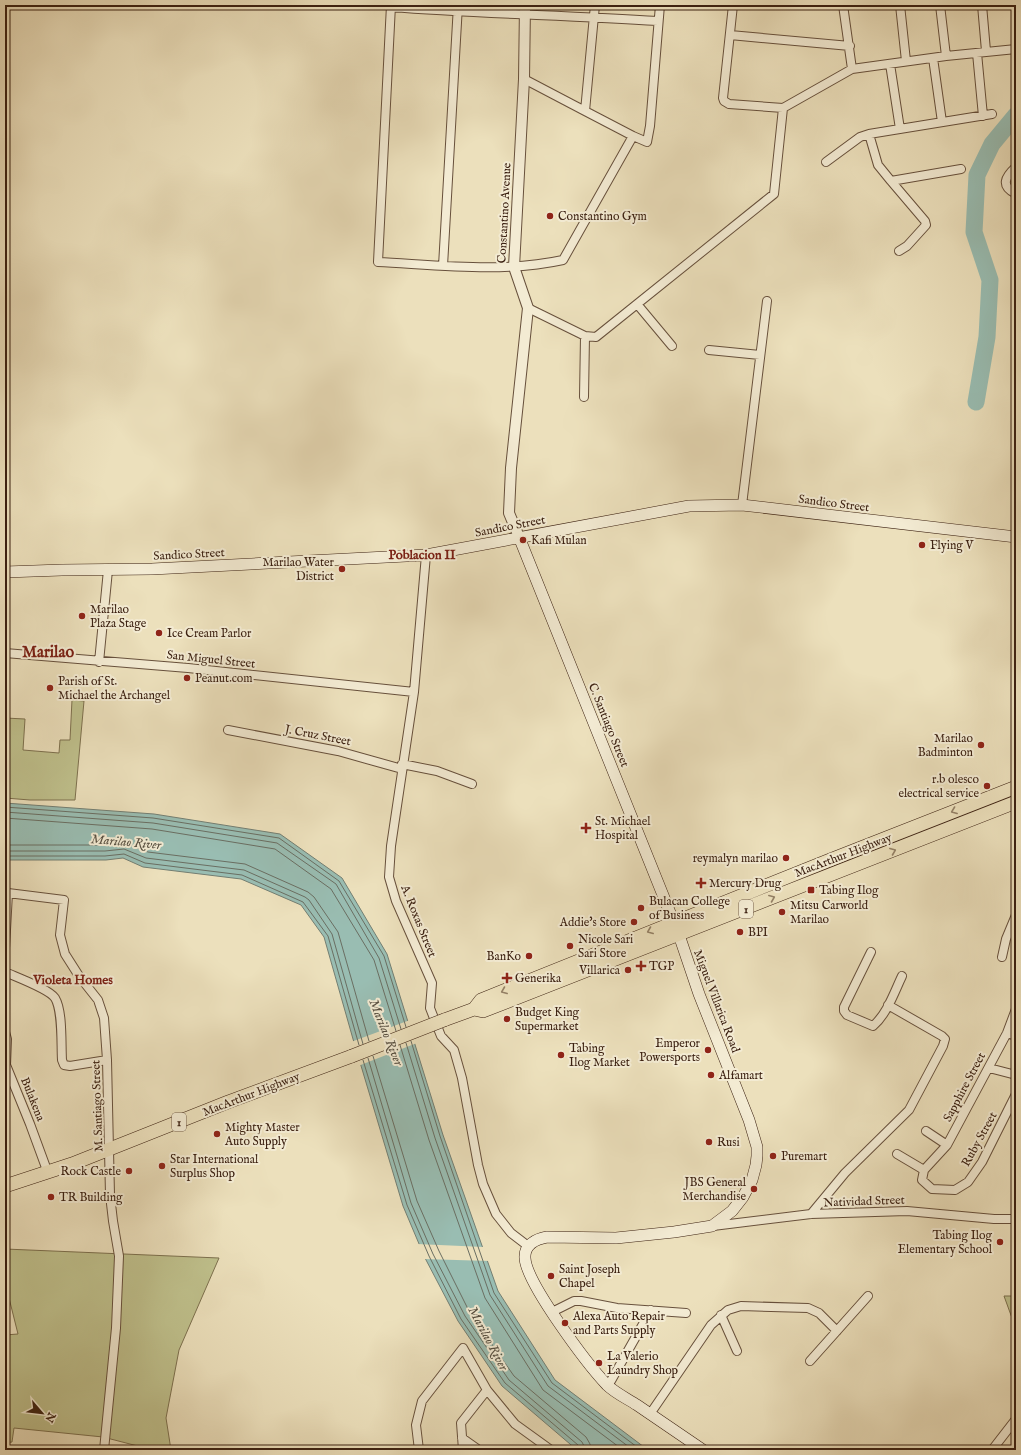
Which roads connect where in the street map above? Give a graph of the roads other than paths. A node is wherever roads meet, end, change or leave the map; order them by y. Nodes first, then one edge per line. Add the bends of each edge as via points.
1 (594, 5) edge
2 (660, 5) edge
3 (733, 5) edge
4 (843, 5) edge
5 (900, 5) edge
6 (940, 5) edge
7 (982, 5) edge
8 (391, 6) edge
9 (458, 9) edge
10 (525, 10) edge
11 (594, 17) junction
12 (658, 20) junction
13 (730, 35) junction
14 (850, 46) junction
15 (1016, 49) edge
16 (986, 51) junction
17 (977, 53) junction
18 (946, 56) junction
19 (933, 58) junction
20 (906, 62) junction
21 (890, 64) junction
22 (852, 69) junction
23 (524, 79) junction
24 (783, 108) junction
25 (584, 111) junction
26 (992, 114) dead end
27 (983, 116) junction
28 (942, 122) junction
29 (900, 129) junction
30 (869, 134) junction
31 (632, 136) junction
32 (826, 162) dead end
33 (1016, 167) edge
34 (961, 169) dead end
35 (891, 181) junction
36 (1016, 194) edge
37 (899, 251) dead end
38 (444, 266) junction
39 (514, 267) junction
40 (767, 301) dead end
41 (637, 304) junction
42 (528, 308) junction
43 (585, 336) junction
44 (672, 346) dead end
45 (709, 350) dead end
46 (760, 355) junction
47 (584, 397) dead end
48 (742, 506) junction
49 (519, 537) junction
50 (1016, 537) edge
51 (426, 555) junction
52 (108, 570) junction
53 (5, 572) edge
54 (5, 653) edge
55 (99, 662) junction
56 (414, 692) junction
57 (228, 730) dead end
58 (402, 766) junction
59 (472, 784) dead end
60 (1016, 787) edge
61 (1016, 802) edge
62 (1016, 915) edge
63 (674, 922) junction
64 (679, 935) junction
65 (5, 948) edge
66 (870, 952) dead end
67 (1002, 957) dead end
68 (5, 970) edge
69 (902, 976) dead end
70 (888, 1005) junction
71 (474, 1009) junction
72 (1016, 1009) edge
73 (5, 1032) edge
74 (1007, 1033) junction
75 (1016, 1036) edge
76 (108, 1060) junction
77 (989, 1068) junction
78 (1016, 1075) edge
79 (1016, 1094) edge
80 (926, 1131) dead end
81 (946, 1145) junction
82 (110, 1149) junction
83 (897, 1154) dead end
84 (924, 1170) junction
85 (48, 1173) junction
86 (5, 1186) edge
87 (1016, 1209) edge
88 (811, 1214) junction
89 (1014, 1218) edge
90 (712, 1226) junction
91 (528, 1246) junction
92 (868, 1296) dead end
93 (651, 1310) junction
94 (552, 1312) junction
95 (686, 1313) dead end
96 (720, 1315) junction
97 (837, 1331) junction
98 (737, 1351) dead end
99 (810, 1361) dead end
100 (608, 1386) junction
101 (488, 1390) junction
102 (650, 1414) junction
103 (1016, 1419) edge
104 (462, 1438) junction
105 (104, 1450) edge
106 (419, 1450) edge
107 (463, 1450) edge
108 (479, 1450) edge
109 (550, 1450) edge
110 (703, 1450) edge
111 (992, 1450) edge

1 - 11 street
2 - 12 street
3 - 13 street
4 - 14 street
5 - 20 street
6 - 18 street
7 - 16 street
8 - 9 street
8 - 38 street via 378,262
9 - 10 street
9 - 38 street
10 - 11 street
10 - 23 street, Constantino Avenue
11 - 12 street
11 - 25 street
12 - 31 street via 647,142
13 - 14 street
13 - 24 street via 724,101 728,104
14 - 22 street
15 - 16 street
16 - 17 street
17 - 18 street
17 - 27 street
18 - 19 street
19 - 20 street
19 - 28 street
20 - 21 street
21 - 22 street
21 - 29 street
22 - 24 street
23 - 25 street
23 - 39 street, Constantino Avenue
24 - 41 street via 774,194
25 - 31 street
26 - 27 street
27 - 28 street
28 - 29 street
29 - 30 street
30 - 32 street via 860,137
30 - 35 street via 878,166
31 - 39 street via 565,259
33 - 36 street via 1009,173 1006,186
34 - 35 street
35 - 37 street via 926,225
38 - 39 street
39 - 42 street, Constantino Avenue
40 - 46 street
41 - 43 street via 596,337
41 - 44 street
42 - 43 street
42 - 49 street, Constantino Avenue via 510,475 509,513
43 - 47 street
45 - 46 street
46 - 48 street
48 - 49 main road, Sandico Street via 688,506
48 - 50 main road, Sandico Street
49 - 51 main road, Sandico Street
49 - 63 main road, C. Santiago Street
51 - 52 main road, Sandico Street
51 - 56 street, A. Roxas Street
52 - 53 main road, Sandico Street
52 - 55 street
54 - 55 street, San Miguel Street
55 - 56 street, San Miguel Street via 188,668
56 - 58 street, A. Roxas Street
57 - 58 street, J. Cruz Street
58 - 59 street, J. Cruz Street via 438,771
58 - 91 street, A. Roxas Street via 389,877 396,901 432,983 430,1008 441,1036 454,1050 483,1184 496,1214 511,1233
60 -> 63 highway, MacArthur Highway / 1
64 -> 61 highway, MacArthur Highway / 1
62 - 67 street via 1006,938
63 - 64 main road, Miguel Villarica Road
63 -> 71 highway, MacArthur Highway / 1 via 481,1000
64 - 71 highway, MacArthur Highway / 1 via 484,1011
64 - 90 main road, Miguel Villarica Road via 757,1146 756,1165 746,1192 732,1211
65 - 76 street, M. Santiago Street via 8,893 64,900 60,935 65,954 78,976 98,1000 104,1018
66 - 70 street via 844,1011 847,1015 873,1026 880,1020
68 - 76 street via 54,997 59,1009 64,1065
69 - 70 street
70 - 88 street via 942,1036 945,1039 943,1046 908,1110 845,1174
71 - 82 highway, MacArthur Highway / 1, bridge
72 - 74 street, Sapphire Street
73 - 85 street, Bulakena via 6,1065
74 - 75 street
74 - 77 street, Sapphire Street
76 - 82 street, M. Santiago Street
77 - 78 street
77 - 81 street, Sapphire Street
79 - 84 street, Ruby Street via 982,1162 968,1182 955,1190 932,1189 922,1180
80 - 81 street
81 - 84 street, Sapphire Street
82 - 85 highway, MacArthur Highway / 1
82 - 105 street, M. Santiago Street via 110,1195 119,1256 116,1328
83 - 84 street
85 - 86 highway, MacArthur Highway / 1
87 - 89 street
88 - 89 street, Natividad Street via 907,1211 994,1219
88 - 90 street, Natividad Street
90 - 91 main road, Miguel Villarica Road via 616,1238 547,1237 537,1239
91 - 94 main road via 525,1258 530,1275
92 - 97 street
93 - 94 street via 574,1301
93 - 95 street
93 - 100 street
94 - 100 main road
96 - 97 street via 741,1306 808,1308 818,1313
96 - 98 street
96 - 102 street
97 - 99 street
100 - 102 main road
101 - 104 street via 461,1423
101 - 106 street via 463,1348 422,1401 416,1425
101 - 109 street via 515,1424
102 - 110 main road
103 - 111 street
104 - 107 street
104 - 108 street

